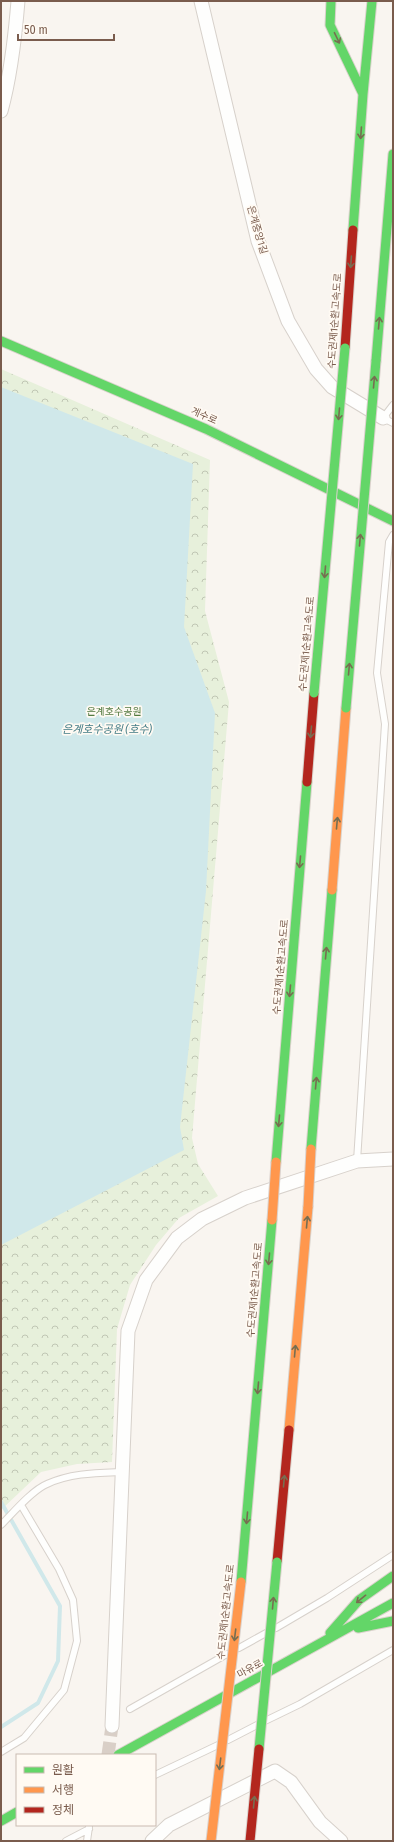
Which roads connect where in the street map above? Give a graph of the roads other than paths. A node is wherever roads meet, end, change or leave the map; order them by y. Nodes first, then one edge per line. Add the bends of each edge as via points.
1 (18, 1) edge
2 (201, 1) edge
3 (331, 1) edge
4 (372, 1) edge
5 (363, 94) junction
6 (1, 111) edge
7 (393, 154) edge
8 (393, 228) edge
9 (385, 247) junction
10 (1, 341) edge
11 (393, 405) edge
12 (388, 421) edge
13 (393, 522) edge
14 (393, 535) edge
15 (393, 1159) edge
16 (357, 1161) junction
17 (122, 1472) junction
18 (19, 1506) junction
19 (1, 1525) edge
20 (393, 1555) edge
21 (393, 1576) edge
22 (393, 1603) edge
23 (393, 1621) edge
24 (342, 1631) junction
25 (323, 1641) junction
26 (393, 1650) edge
27 (130, 1709) dead end
28 (112, 1726) tunnel mouth
29 (1, 1752) edge
30 (120, 1754) edge
31 (156, 1775) edge
32 (16, 1813) edge
33 (1, 1821) edge
34 (89, 1827) edge
35 (66, 1841) edge
36 (87, 1841) edge
37 (152, 1841) edge
38 (211, 1841) edge
39 (250, 1841) edge
40 (341, 1841) edge

1 - 6 street via 15,40
2 - 12 street, 은계중앙1길 via 258,241 288,321 316,369 332,387
3 -> 5 main road, 수도권제1순환고속도로 via 330,25
4 - 5 main road, 수도권제1순환고속도로
5 -> 38 main road, 수도권제1순환고속도로, bridge via 345,348 241,1582
7 - 9 main road
8 - 9 lane
39 -> 9 main road, bridge via 308,1207 346,708
10 - 13 main road, 계수로 via 206,429
11 - 12 lane
14 - 16 lane via 389,542 377,673 385,724
15 - 16 street
16 - 17 street via 245,1198 202,1219 177,1238 146,1280 128,1331
17 - 18 lane via 82,1473 46,1484
17 - 28 street
18 - 19 lane
18 - 29 lane via 58,1569 73,1600 77,1641 64,1690 24,1738
20 - 27 lane via 295,1617
21 -> 25 main road via 359,1600
22 - 24 main road, 마유로
23 - 24 main road
24 - 25 main road, 마유로
25 - 30 main road, 마유로
26 - 31 lane via 300,1704
32 - 33 main road
34 - 35 lane
34 - 36 lane
37 - 40 street via 168,1825 275,1771 291,1782 320,1822

